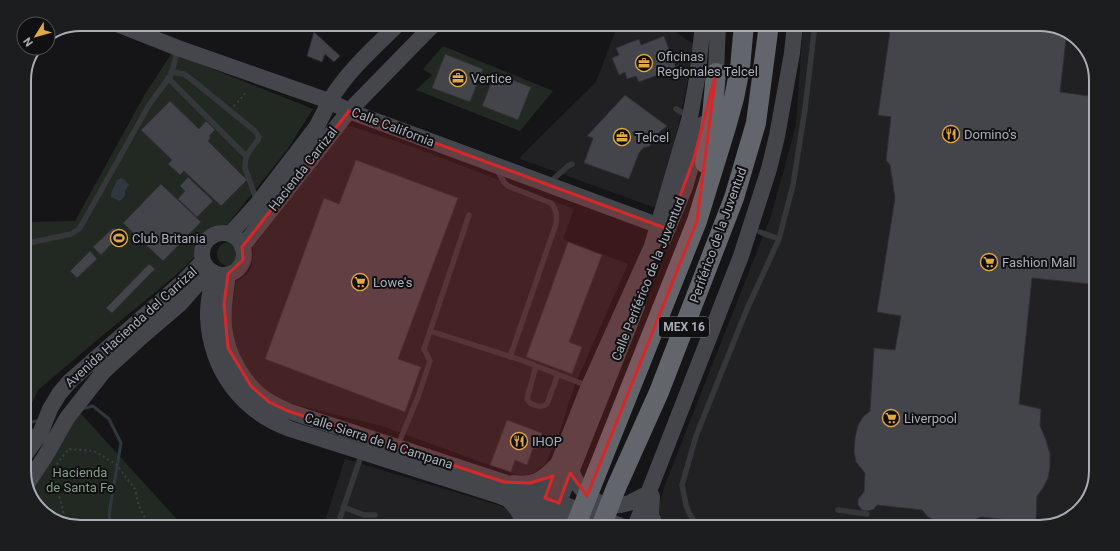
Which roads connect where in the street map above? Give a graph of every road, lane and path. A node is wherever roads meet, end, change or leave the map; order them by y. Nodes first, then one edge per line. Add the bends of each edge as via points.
1 (135, 31) edge
2 (391, 31) edge
3 (427, 31) edge
4 (701, 31) edge
5 (718, 31) edge
6 (743, 31) edge
7 (768, 31) edge
8 (794, 31) edge
9 (814, 31) edge
10 (178, 48) junction
11 (789, 70) junction
12 (172, 72) junction
13 (716, 73) junction
14 (168, 78) junction
15 (246, 92) dead end
16 (329, 101) junction
17 (238, 102) dead end
18 (676, 109) dead end
19 (349, 111) junction
20 (690, 117) junction
21 (246, 156) junction
22 (572, 164) dead end
23 (495, 165) junction
24 (547, 184) junction
25 (258, 203) junction
26 (469, 215) dead end
27 (698, 218) junction
28 (663, 227) junction
29 (760, 232) junction
30 (230, 234) junction
31 (779, 239) junction
32 (31, 242) edge
33 (242, 246) junction
34 (208, 268) junction
35 (228, 274) junction
36 (180, 304) junction
37 (208, 311) junction
38 (430, 331) junction
39 (510, 357) junction
40 (536, 366) junction
41 (558, 374) junction
42 (589, 386) junction
43 (59, 394) junction
44 (76, 406) junction
45 (675, 426) junction
46 (318, 430) junction
47 (31, 434) edge
48 (47, 436) junction
49 (364, 445) junction
50 (397, 447) junction
51 (31, 450) edge
52 (565, 467) junction
53 (656, 475) junction
54 (460, 476) junction
55 (31, 477) edge
56 (504, 482) junction
57 (649, 493) junction
58 (508, 500) junction
59 (343, 508) junction
60 (838, 510) dead end
61 (549, 511) edge
62 (867, 514) dead end
63 (376, 515) dead end
64 (65, 517) edge
65 (146, 520) edge
66 (339, 520) edge
67 (523, 520) edge
68 (540, 520) edge
69 (566, 520) edge
70 (578, 520) edge
71 (591, 520) edge
72 (604, 520) edge
73 (638, 520) edge
74 (653, 520) edge
75 (694, 520) edge

1 - 10 street, Calle California
2 - 16 street, Hacienda Carrizal via 344,80
3 - 19 street, Hacienda Carrizal
4 - 20 street via 697,79
5 - 13 street, Calle Periférico de la Juventud
6 - 27 highway, Periférico de la Juventud / MEX 16 via 734,98
7 - 72 highway, Periférico de la Juventud / MEX 16 via 756,123 734,198 665,377
8 - 11 street
9 - 31 lane via 793,185
10 - 12 lane
10 - 16 street, Calle California
11 - 29 street via 791,109 779,166
11 - 45 street via 769,168 761,194 741,256
12 - 14 lane
12 - 21 lane via 184,74 255,130 258,140
13 - 27 highway
13 - 28 street, Calle Periférico de la Juventud via 686,187
14 - 21 lane
14 - 32 lane via 149,105 79,229 70,234
15 - 17 path
16 - 19 street, Calle California
16 - 25 street, Hacienda Carrizal via 315,129
18 - 20 lane
19 - 23 street, Calle California
19 - 33 street, Hacienda Carrizal
20 - 28 street via 682,134
21 - 25 lane via 245,168
22 - 24 lane
23 - 24 street, Calle California
23 - 39 lane via 508,186 548,201 554,207 557,217
24 - 28 street, Calle California
25 - 30 street, Hacienda Carrizal
26 - 38 lane
27 - 70 highway, Periférico de la Juventud / MEX 16
28 - 42 street
28 - 52 street, Calle Periférico de la Juventud
29 - 31 lane
29 - 45 street via 694,399
30 - 33 street
30 - 34 street via 217,234 206,242 202,255
31 - 75 lane via 737,332 688,460 682,485 683,495
33 - 35 street via 244,253 240,266
34 - 35 street via 223,275
34 - 36 street, Avenida Hacienda del Carrizal
34 - 37 street, Calle Sierra de la Campana
34 - 43 street, Avenida Hacienda del Carrizal via 184,281 70,381
35 - 46 street, Calle Sierra de la Campana via 224,326 228,348 239,370 250,386 269,402
36 - 37 street via 198,302
36 - 44 street, Avenida Hacienda del Carrizal via 104,371
37 - 46 street, Calle Sierra de la Campana via 214,354 231,386 255,411 269,420 277,424
38 - 39 lane
38 - 50 lane via 424,349 430,360
39 - 40 lane
40 - 41 lane
40 - 41 lane via 526,397 529,402 542,406 547,404
41 - 42 lane
42 - 52 street
43 - 44 street
43 - 48 street, Avenida Hacienda del Carrizal via 50,409
44 - 48 street, Avenida Hacienda del Carrizal
45 - 53 street
46 - 49 street, Calle Sierra de la Campana
47 - 48 street
48 - 51 street, Avenida Hacienda del Carrizal
48 - 55 street, Avenida Hacienda del Carrizal via 46,455
49 - 50 street, Calle Sierra de la Campana
49 - 54 street, Calle Sierra de la Campana
49 - 59 lane
50 - 54 street, Calle Sierra de la Campana
52 - 56 street via 530,483
52 - 57 street via 580,489 597,502 618,505
52 - 61 street
53 - 57 street
53 - 74 street via 651,515
54 - 56 street, Calle Sierra de la Campana
54 - 58 street, Calle Sierra de la Campana
56 - 61 street, Calle Sierra de la Campana
57 - 73 street
58 - 61 street, Calle Sierra de la Campana
58 - 67 street via 517,508
59 - 63 lane via 364,515
59 - 66 lane
60 - 62 lane
61 - 68 street
61 - 69 street, Calle Sierra de la Campana
61 - 71 street, Calle Sierra de la Campana
64 - 65 path via 56,490 55,469 68,449 94,451 116,464 135,489

